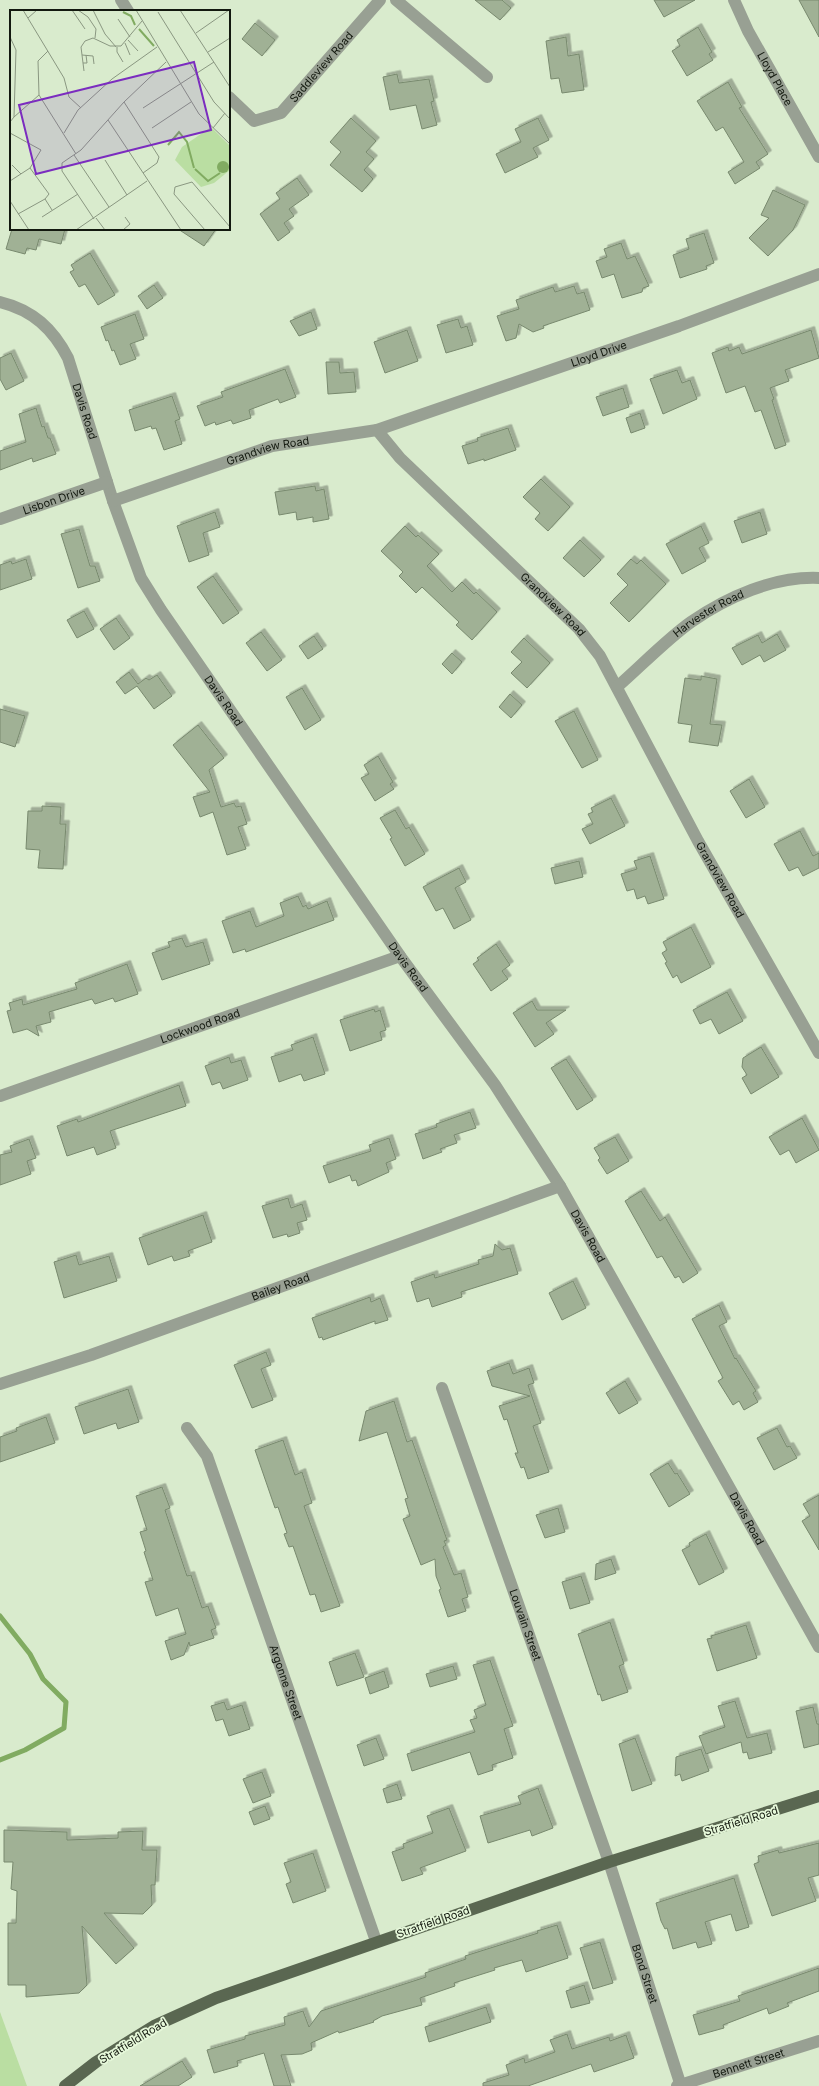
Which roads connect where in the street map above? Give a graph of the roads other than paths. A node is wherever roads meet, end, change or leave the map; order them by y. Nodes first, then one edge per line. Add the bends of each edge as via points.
1 (121, 0) edge
2 (380, 0) edge
3 (396, 0) edge
4 (734, 0) edge
5 (127, 10) edge
6 (487, 77) dead end
7 (230, 98) edge
8 (819, 157) edge
9 (819, 274) edge
10 (0, 302) edge
11 (377, 430) junction
12 (107, 482) junction
13 (113, 501) junction
14 (0, 520) edge
15 (819, 578) edge
16 (617, 687) junction
17 (400, 956) junction
18 (819, 1053) edge
19 (0, 1096) edge
20 (560, 1186) junction
21 (0, 1384) edge
22 (442, 1388) dead end
23 (187, 1428) dead end
24 (819, 1647) edge
25 (819, 1796) edge
26 (609, 1862) junction
27 (376, 1941) junction
28 (819, 2041) edge
29 (66, 2086) edge
30 (679, 2086) edge

1 - 5 street
2 - 7 street, Saddleview Road via 281,113 254,120
3 - 6 street
4 - 8 street, Lloyd Place via 748,31
9 - 11 street, Lloyd Drive via 679,326
10 - 12 street, Davis Road via 29,312 43,323 62,345
11 - 13 street, Grandview Road via 272,446
11 - 16 street, Grandview Road via 400,458 579,629 600,656
12 - 13 street, Davis Road
12 - 14 street, Lisbon Drive
13 - 17 street, Davis Road via 141,578 161,610
15 - 16 street, Harvester Road via 774,583 731,598 690,623
16 - 18 street, Grandview Road via 698,841
17 - 19 street, Lockwood Road
17 - 20 street, Davis Road via 495,1085
20 - 21 street, Bailey Road via 91,1355
20 - 24 street, Davis Road
22 - 26 street, Louvain Street
23 - 27 street, Argonne Street via 208,1456
25 - 26 main road, Stratfield Road
26 - 27 main road, Stratfield Road
26 - 30 street, Bond Street
27 - 29 main road, Stratfield Road via 216,1998 154,2026 96,2062
28 - 30 street, Bennett Street

